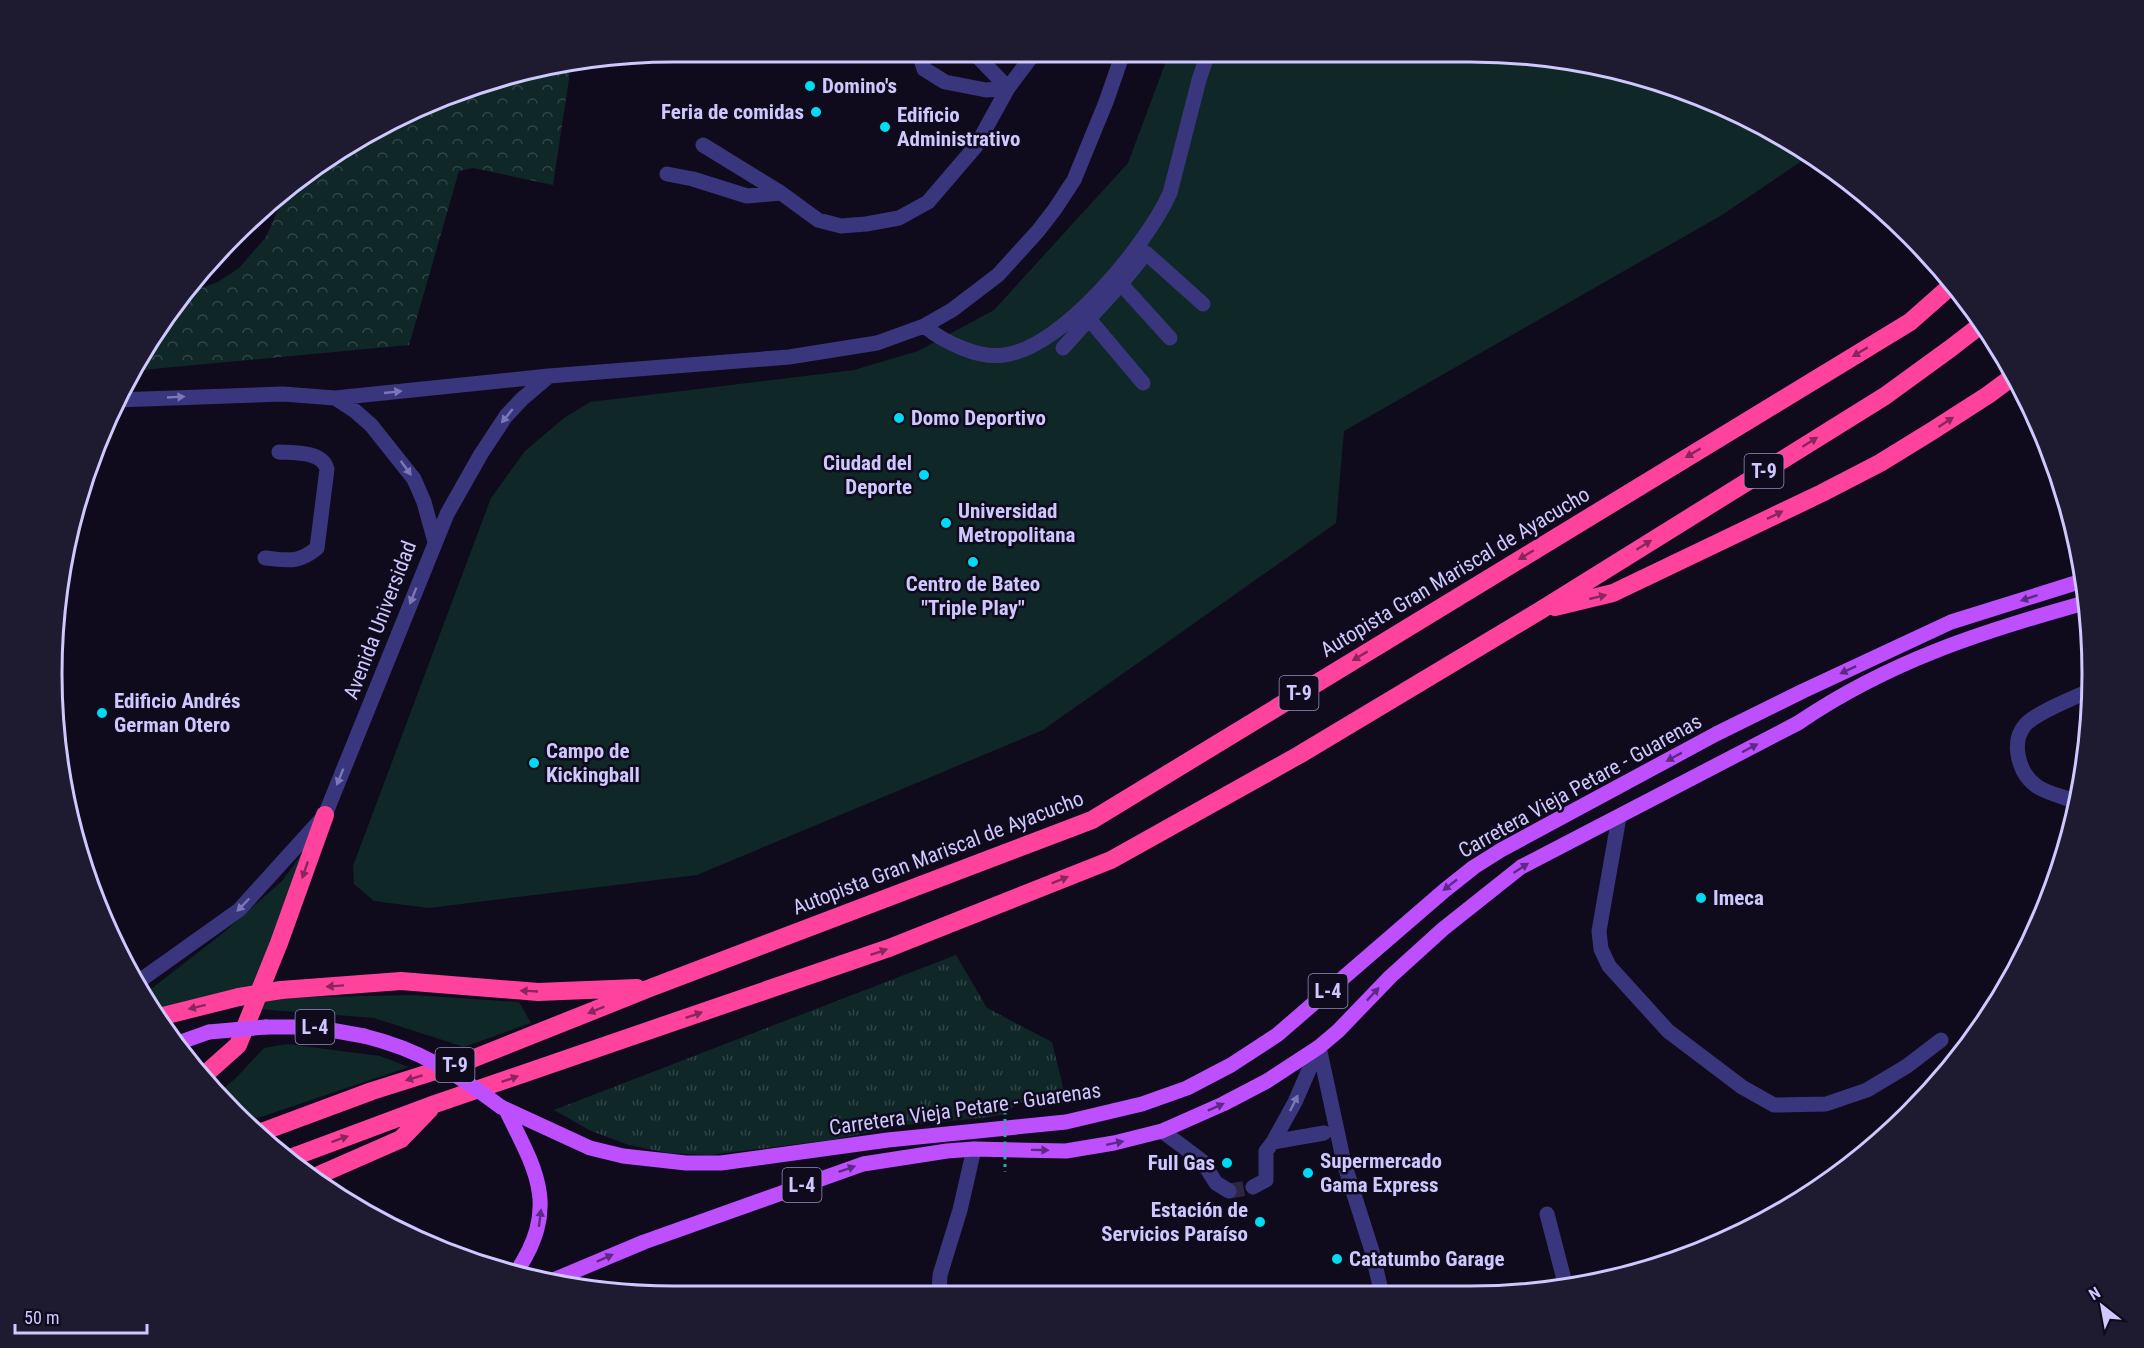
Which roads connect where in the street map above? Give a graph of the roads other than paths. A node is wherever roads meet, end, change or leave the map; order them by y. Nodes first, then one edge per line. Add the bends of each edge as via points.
1 (922, 62) edge
2 (983, 62) edge
3 (1028, 62) edge
4 (1120, 62) edge
5 (1205, 62) edge
6 (1008, 88) junction
7 (703, 145) dead end
8 (667, 174) dead end
9 (781, 193) junction
10 (1165, 225) dead end
11 (1146, 253) junction
12 (1121, 284) junction
13 (1942, 284) edge
14 (1947, 290) edge
15 (1203, 304) dead end
16 (1089, 319) junction
17 (1910, 322) junction
18 (924, 326) junction
19 (1976, 329) edge
20 (1170, 338) dead end
21 (1063, 348) dead end
22 (549, 376) junction
23 (2007, 381) edge
24 (1143, 383) dead end
25 (335, 398) junction
26 (127, 400) edge
27 (279, 452) dead end
28 (435, 542) junction
29 (264, 558) dead end
30 (2075, 583) edge
31 (2078, 605) edge
32 (1541, 610) junction
33 (2081, 695) edge
34 (2070, 799) edge
35 (325, 815) junction
36 (1619, 817) junction
37 (143, 978) edge
38 (650, 988) junction
39 (166, 1015) edge
40 (1941, 1040) dead end
41 (184, 1041) edge
42 (1319, 1047) junction
43 (208, 1072) edge
44 (435, 1104) junction
45 (504, 1108) junction
46 (265, 1131) edge
47 (1162, 1131) junction
48 (1324, 1133) dead end
49 (1273, 1142) junction
50 (974, 1149) junction
51 (296, 1156) edge
52 (321, 1174) edge
53 (1253, 1187) dead end
54 (1229, 1191) dead end
55 (1547, 1214) dead end
56 (520, 1267) edge
57 (566, 1277) edge
58 (1564, 1279) edge
59 (939, 1286) edge
60 (1380, 1286) edge

1 - 6 street via 924,69 945,82 987,90
2 - 6 street
3 - 6 street
4 - 18 street via 1074,180 1038,231 998,275
5 - 18 street via 1165,205 1130,256 1082,309 1043,340 1006,355 974,351
6 - 9 street via 976,146 928,202 899,218 841,226 818,220
7 - 9 street
8 - 9 street via 747,196
10 - 11 street
11 - 12 street
11 - 15 street
12 - 16 street
12 - 20 street
13 - 17 highway
14 - 17 highway, Autopista Gran Mariscal de Ayacucho / T-9
16 - 21 street
16 - 24 street
17 -> 38 highway, Autopista Gran Mariscal de Ayacucho / T-9 via 1092,820
18 - 22 street via 877,343 789,357
32 -> 19 highway, T-9 via 1885,396
25 -> 22 street
22 -> 28 street via 500,425 447,514
32 -> 23 highway via 1613,593 1822,493 1880,463
26 -> 25 street via 283,394
25 -> 28 street, Avenida Universidad via 371,426 414,479
27 - 29 street via 317,456 327,469 316,548 294,560
28 -> 35 street, Avenida Universidad
30 -> 45 main road, Carretera Vieja Petare - Guarenas / L-4 via 1951,622 1716,734 1501,850 1445,890 1277,1035 1187,1088 1142,1104 1066,1122 686,1163 590,1148
36 -> 31 main road, Carretera Vieja Petare - Guarenas / L-4 via 1906,662 1962,640
44 -> 32 highway, T-9 via 889,948 1111,860 1299,755
33 - 34 street via 2036,717 2025,726 2018,740 2018,758 2027,776 2038,787
35 -> 37 street via 239,910
35 -> 43 highway via 238,1045
36 - 40 street via 1599,931 1600,949 1609,966 1668,1031 1742,1087 1774,1105 1826,1104 1867,1090
42 -> 36 main road, Carretera Vieja Petare - Guarenas / L-4 via 1390,977 1496,886 1521,867
38 -> 39 highway, bridge via 538,992 401,981 281,990
38 -> 46 highway, Autopista Gran Mariscal de Ayacucho / T-9 via 467,1061
41 - 45 main road, L-4, bridge via 209,1032 266,1027 314,1027 364,1036 425,1056
47 -> 42 main road, Carretera Vieja Petare - Guarenas / L-4 via 1245,1093
49 -> 42 street
42 - 60 street via 1344,1163
51 -> 44 highway, T-9
44 - 52 highway via 401,1139
56 -> 45 main road, L-4 via 538,1232 539,1189 534,1168
50 -> 47 main road, Carretera Vieja Petare - Guarenas / L-4 via 1066,1151
47 - 54 street via 1202,1161 1216,1183
48 - 49 street
49 - 53 street via 1266,1151 1266,1180
57 -> 50 main road, Carretera Vieja Petare - Guarenas / L-4 via 644,1242 863,1164 913,1154
50 - 59 street
55 - 58 street

